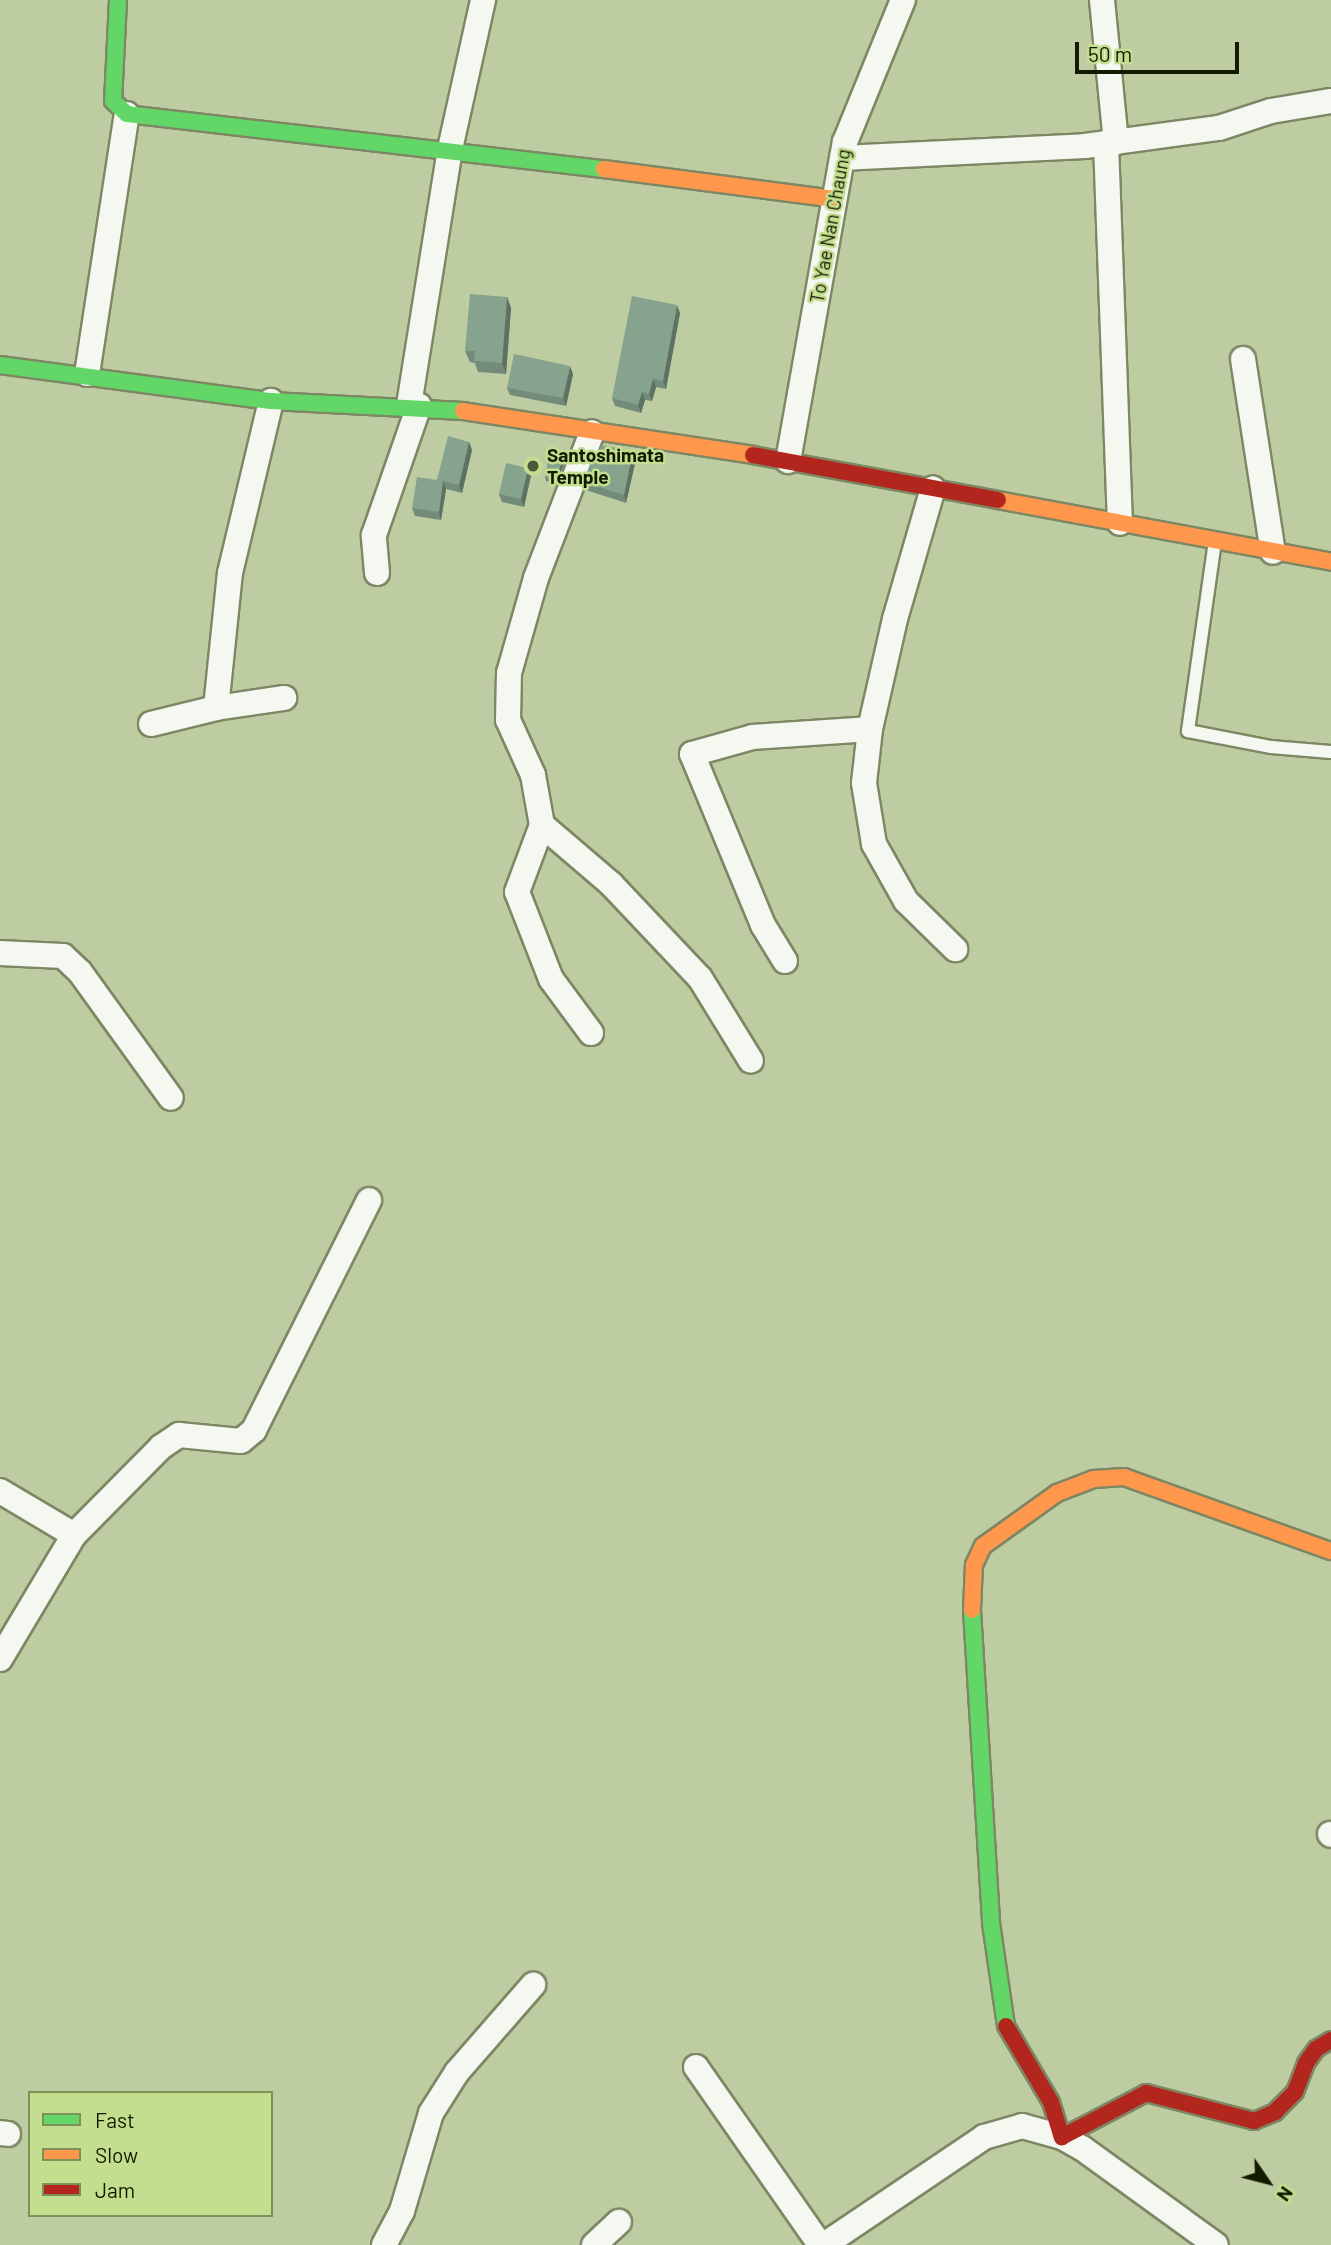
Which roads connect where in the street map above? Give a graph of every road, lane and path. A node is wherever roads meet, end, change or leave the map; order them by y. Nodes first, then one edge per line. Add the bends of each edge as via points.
1 (118, 0) edge
2 (483, 0) edge
3 (903, 0) edge
4 (1102, 0) edge
5 (1331, 101) edge
6 (127, 114) junction
7 (1111, 143) junction
8 (450, 149) junction
9 (842, 158) junction
10 (835, 199) junction
11 (1243, 359) dead end
12 (0, 365) edge
13 (87, 373) junction
14 (271, 401) junction
15 (414, 405) junction
16 (592, 432) junction
17 (788, 461) junction
18 (933, 488) junction
19 (1120, 523) junction
20 (1215, 541) junction
21 (1273, 552) junction
22 (1331, 562) edge
23 (377, 573) dead end
24 (284, 698) dead end
25 (216, 708) junction
26 (151, 724) dead end
27 (870, 729) junction
28 (1331, 752) edge
29 (542, 825) junction
30 (955, 948) dead end
31 (0, 953) edge
32 (785, 961) dead end
33 (591, 1033) dead end
34 (751, 1061) dead end
35 (171, 1098) dead end
36 (369, 1200) dead end
37 (0, 1492) edge
38 (74, 1535) junction
39 (1331, 1551) edge
40 (0, 1660) edge
41 (533, 1985) dead end
42 (1331, 2040) edge
43 (696, 2067) dead end
44 (1062, 2137) junction
45 (620, 2222) dead end
46 (384, 2245) edge
47 (593, 2245) edge
48 (822, 2245) edge
49 (1216, 2245) edge

1 - 6 street via 113,101
2 - 8 street
3 - 9 street, To Yae Nan Chaung
4 - 7 street
5 - 7 street via 1271,111 1219,128
6 - 8 street
6 - 13 street
7 - 9 street
7 - 19 street
8 - 10 street
8 - 15 street
9 - 10 street, To Yae Nan Chaung
10 - 17 street, To Yae Nan Chaung
11 - 21 street
12 - 13 street
13 - 14 street
14 - 15 street
14 - 25 street via 230,573
15 - 16 street
15 - 23 street via 374,535
16 - 17 street
16 - 29 street via 536,578 509,673 508,720 533,775
17 - 18 street
18 - 19 street
18 - 27 street via 895,619
19 - 20 street
20 - 21 street
20 - 28 lane via 1188,731 1271,747
21 - 22 street
24 - 25 street
25 - 26 street
27 - 30 street via 864,783 874,844 905,901
27 - 32 street via 753,737 692,754 763,925
29 - 33 street via 517,891 551,979
29 - 34 street via 611,884 700,978
31 - 35 street via 63,956 80,972
36 - 38 street via 254,1430 241,1441 179,1435 161,1447
37 - 38 street
38 - 40 street
39 - 44 street via 1166,1490 1114,1478 1094,1479 1057,1493 1001,1529 983,1546 974,1565 971,1636 975,1702 987,1818 991,1923 1006,2027 1051,2102
41 - 46 street via 457,2071 431,2113 402,2211
42 - 44 street via 1316,2049 1306,2063 1295,2092 1275,2112 1254,2121 1146,2093
43 - 48 street
44 - 48 street via 1022,2126 984,2137
44 - 49 street via 1182,2216
45 - 47 street

